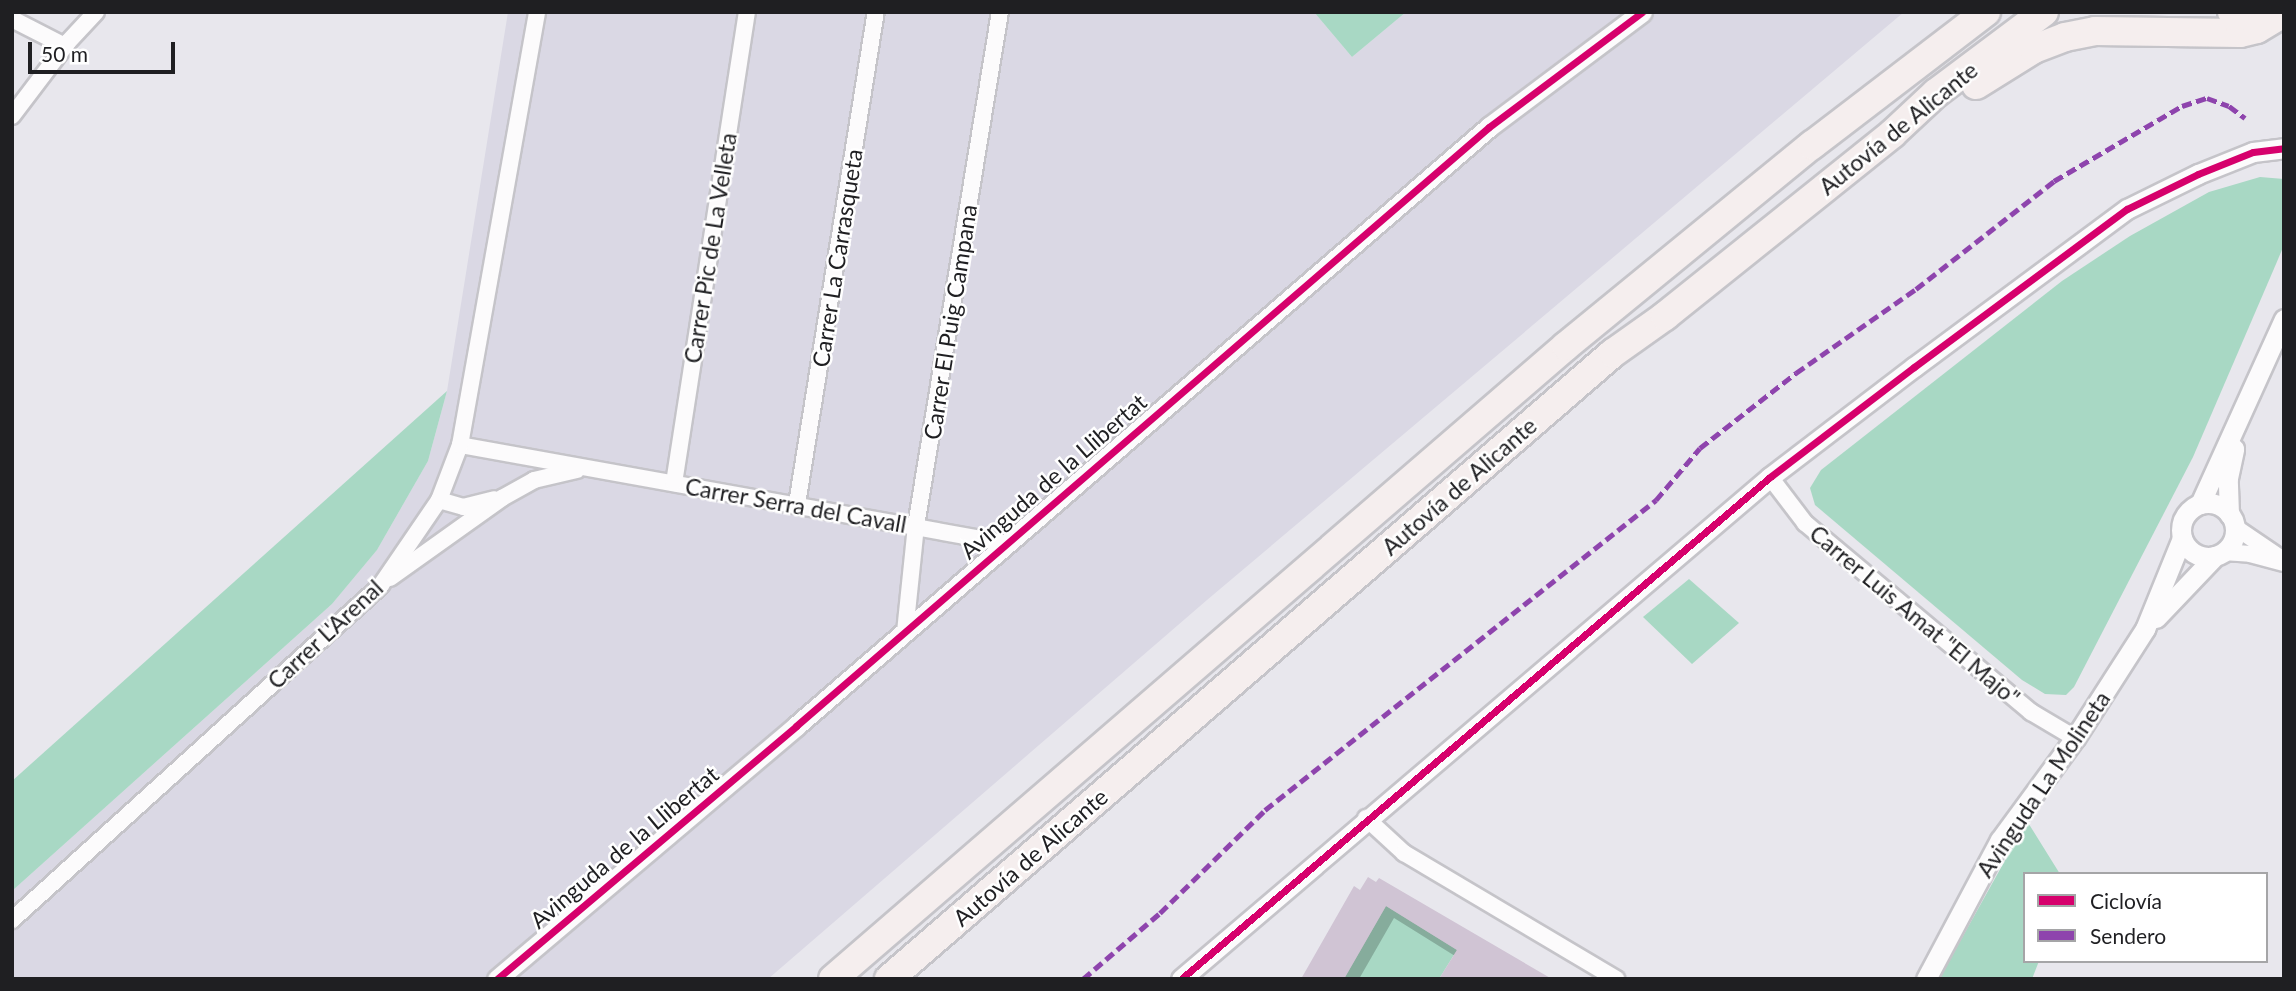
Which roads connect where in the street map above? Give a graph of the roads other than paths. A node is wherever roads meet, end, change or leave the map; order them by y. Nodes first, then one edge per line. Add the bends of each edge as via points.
1 (96, 12) edge
2 (537, 12) edge
3 (747, 12) edge
4 (876, 12) edge
5 (1000, 12) edge
6 (1642, 12) edge
7 (1958, 12) edge
8 (1986, 12) edge
9 (2044, 12) edge
10 (2232, 12) edge
11 (2284, 13) edge
12 (12, 19) edge
13 (2269, 23) edge
14 (65, 46) junction
15 (1919, 61) junction
16 (12, 116) edge
17 (1892, 134) junction
18 (2281, 149) edge
19 (2284, 319) edge
20 (2241, 418) junction
21 (460, 445) junction
22 (587, 468) junction
23 (1770, 477) junction
24 (674, 483) junction
25 (502, 498) junction
26 (439, 500) junction
27 (797, 504) junction
28 (2200, 504) junction
29 (2232, 520) junction
30 (916, 526) junction
31 (2182, 538) junction
32 (1004, 543) junction
33 (2219, 554) junction
34 (2284, 561) edge
35 (381, 585) junction
36 (2145, 629) junction
37 (905, 632) junction
38 (2075, 738) junction
39 (1366, 818) junction
40 (12, 920) edge
41 (496, 979) edge
42 (833, 979) edge
43 (889, 979) edge
44 (1181, 979) edge
45 (1616, 979) edge
46 (1926, 979) edge

1 - 14 street
2 - 21 street, Carrer L'Arenal
3 - 24 street, Carrer Pic de La Velleta
4 - 27 street, Carrer La Carrasqueta
5 - 30 street, Carrer El Puig Campana
6 - 32 street, Avinguda de la Llibertat via 1489,127
7 - 15 highway
8 - 15 highway, Autovía de Alicante
9 - 17 highway, Autovía de Alicante via 1936,93
10 - 13 highway
11 - 13 highway
12 - 14 street
13 - 17 highway via 2211,35 2095,31 2065,37 2034,49 1935,114
14 - 16 street
15 - 42 highway, Autovía de Alicante via 1566,346
17 - 43 highway, Autovía de Alicante via 1613,353
18 - 23 street via 2253,152 2127,209
19 - 20 street
20 - 28 street
20 - 29 street via 2228,478
21 - 22 street, Carrer Serra del Cavall
21 - 26 street, Carrer L'Arenal
22 - 24 street, Carrer Serra del Cavall
22 - 25 street, Carrer Serra del Cavall via 534,480
23 - 38 street, Carrer Luis Amat "El Majo" via 1805,523 2031,712
23 - 39 street
24 - 27 street, Carrer Serra del Cavall
25 - 26 street, Carrer Serra del Cavall via 463,507
25 - 35 street, Carrer Serra del Cavall
26 - 35 street, Carrer L'Arenal
27 - 30 street, Carrer Serra del Cavall
28 - 29 street via 2210,503
28 - 31 street via 2181,524
29 - 33 street via 2234,537
29 - 34 street
30 - 32 street, Carrer Serra del Cavall
30 - 37 street, Carrer El Puig Campana
31 - 33 street via 2189,550 2201,556
31 - 36 street, Avinguda La Molineta
32 - 37 street, Avinguda de la Llibertat
33 - 34 street
33 - 36 street, Avinguda La Molineta
35 - 40 street, Carrer L'Arenal
36 - 38 street, Avinguda La Molineta
37 - 41 street, Avinguda de la Llibertat
38 - 46 street, Avinguda La Molineta via 2000,840
39 - 44 street
39 - 45 street via 1404,853

